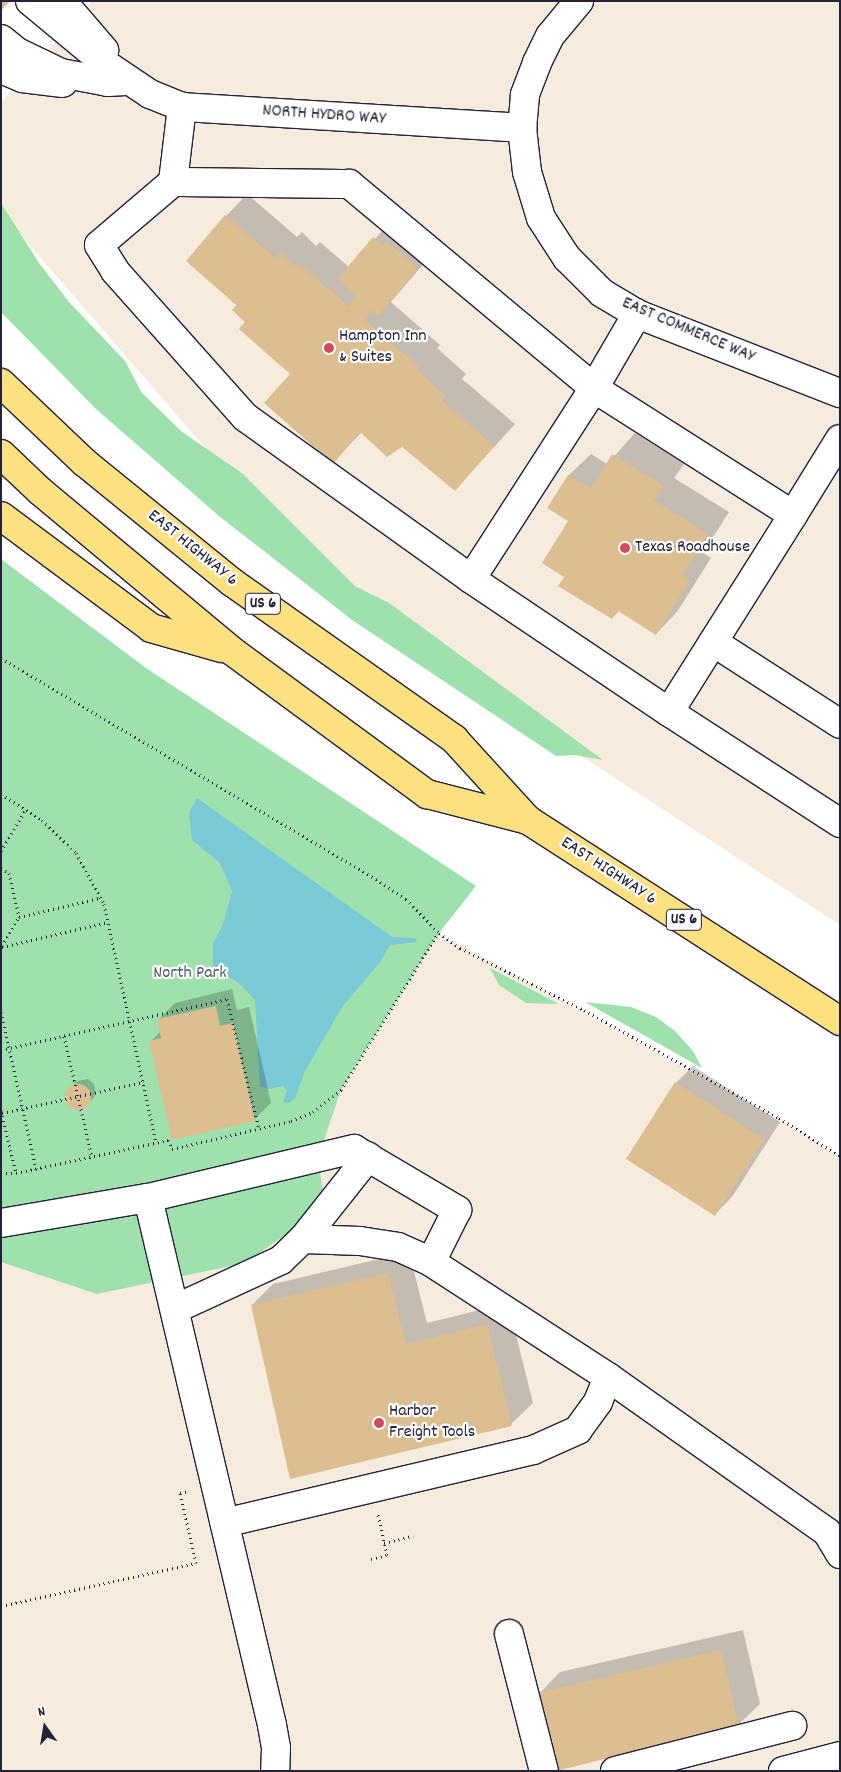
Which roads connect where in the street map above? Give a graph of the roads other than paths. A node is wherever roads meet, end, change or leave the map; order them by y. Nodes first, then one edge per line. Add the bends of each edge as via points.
1 (30, 1) edge
2 (62, 1) edge
3 (579, 1) edge
4 (1, 39) edge
5 (1, 69) edge
6 (132, 81) junction
7 (182, 107) junction
8 (522, 128) junction
9 (173, 182) junction
10 (637, 314) junction
11 (1, 382) edge
12 (594, 388) junction
13 (840, 393) edge
14 (840, 439) edge
15 (1, 454) edge
16 (793, 515) junction
17 (1, 516) edge
18 (472, 579) junction
19 (713, 642) junction
20 (232, 651) junction
21 (670, 712) junction
22 (840, 724) edge
23 (528, 820) junction
24 (840, 823) edge
25 (840, 1021) edge
26 (368, 1157) junction
27 (148, 1198) junction
28 (1, 1223) edge
29 (304, 1239) junction
30 (431, 1262) junction
31 (175, 1309) junction
32 (608, 1377) junction
33 (225, 1523) junction
34 (840, 1554) edge
35 (509, 1634) dead end
36 (792, 1726) dead end
37 (840, 1756) edge
38 (280, 1763) edge
39 (544, 1771) edge
40 (615, 1771) edge
41 (783, 1771) edge

1 - 6 street via 91,54
2 - 6 street
3 - 8 street, EAST COMMERCE WAY via 550,36 537,63 525,95
4 - 6 street via 24,56 61,73 108,82
5 - 6 street via 38,81
6 - 7 street, NORTH HYDRO WAY via 150,94
7 - 8 street, NORTH HYDRO WAY
7 - 9 street
8 - 10 street, EAST COMMERCE WAY via 527,172 541,218 567,258 602,293
9 - 12 street via 349,184
9 - 18 street via 99,245 104,257 245,417
10 - 12 street
10 - 13 street, EAST COMMERCE WAY
11 - 23 highway, EAST HIGHWAY 6 / US 6 via 84,462 233,583 454,739
12 - 16 street
12 - 18 street
14 - 16 street
15 - 20 highway, EAST HIGHWAY 6 via 40,491
16 - 19 street
17 - 20 highway, US 6 via 151,628
18 - 21 street
19 - 21 street
19 - 22 street
20 - 23 highway, EAST HIGHWAY 6 / US 6 via 427,794
21 - 24 street
23 - 25 highway, EAST HIGHWAY 6 / US 6
26 - 27 street via 354,1149
26 - 29 street
26 - 30 street via 457,1210
27 - 28 street
27 - 31 street
29 - 30 street via 398,1246
29 - 31 street via 282,1260
30 - 32 street
31 - 33 street
32 - 33 street via 598,1402 578,1430 534,1450
32 - 34 street via 827,1532
33 - 38 street
35 - 39 street
36 - 40 street
37 - 41 street

